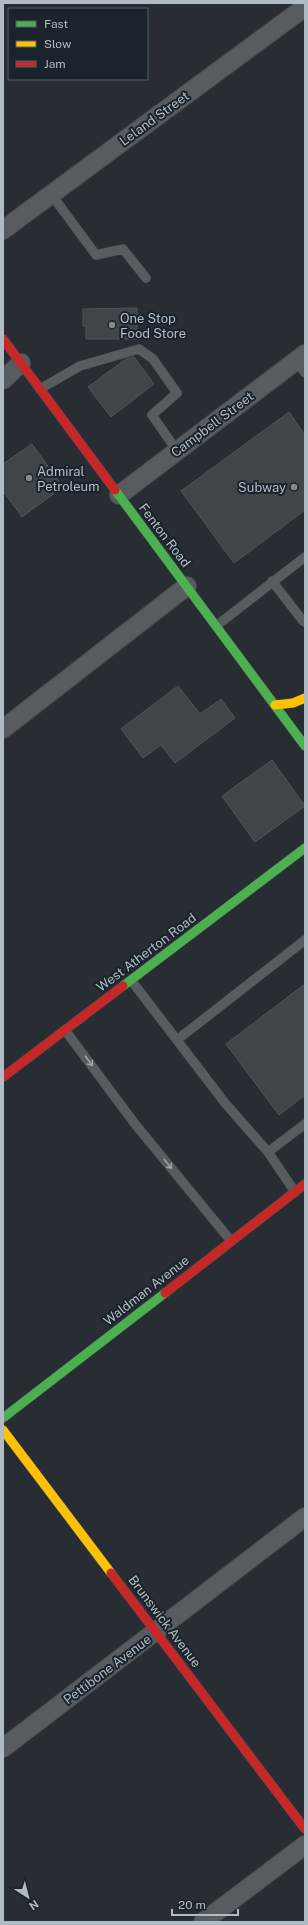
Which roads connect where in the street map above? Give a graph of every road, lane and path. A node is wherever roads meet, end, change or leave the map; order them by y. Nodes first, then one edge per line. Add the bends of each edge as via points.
1 (305, 7) edge
2 (52, 194) junction
3 (3, 230) edge
4 (146, 278) dead end
5 (3, 339) edge
6 (302, 362) edge
7 (20, 363) junction
8 (3, 380) edge
9 (40, 389) junction
10 (178, 451) junction
11 (119, 495) junction
12 (305, 556) edge
13 (272, 581) junction
14 (187, 586) junction
15 (305, 622) edge
16 (216, 626) junction
17 (305, 698) edge
18 (275, 705) junction
19 (3, 729) edge
20 (305, 746) edge
21 (305, 848) edge
22 (305, 940) edge
23 (131, 980) junction
24 (65, 1030) junction
25 (177, 1040) junction
26 (3, 1077) edge
27 (305, 1124) edge
28 (268, 1152) junction
29 (305, 1184) edge
30 (295, 1192) junction
31 (231, 1241) junction
32 (3, 1418) edge
33 (3, 1430) edge
34 (305, 1517) edge
35 (157, 1631) junction
36 (3, 1748) edge
37 (305, 1829) edge
38 (305, 1845) edge
39 (203, 1922) edge

1 - 2 street, Leland Street
2 - 3 street, Leland Street
2 - 4 lane via 96,255 123,249
5 - 7 street, Fenton Road
6 - 10 street, Campbell Street
7 - 8 street
7 - 9 street, Fenton Road
9 - 10 lane via 80,366 139,349 153,359 177,393 152,416
9 - 11 street, Fenton Road
10 - 11 street, Campbell Street
11 - 14 street, Fenton Road
12 - 13 lane
13 - 15 lane
13 - 16 lane
14 - 16 street, Fenton Road
14 - 19 street
16 - 18 street, Fenton Road
17 - 18 street via 293,703
18 - 20 street, Fenton Road
21 - 23 street, West Atherton Road
22 - 25 lane
23 - 24 street, West Atherton Road
23 - 25 lane
24 - 26 street, West Atherton Road
24 -> 31 lane via 135,1124
25 - 28 lane via 225,1103
27 - 28 lane
28 - 30 lane
29 - 30 street, Waldman Avenue
30 - 31 street, Waldman Avenue
31 - 32 street, Waldman Avenue
33 - 35 street, Brunswick Avenue
34 - 35 street, Pettibone Avenue
35 - 36 street, Pettibone Avenue
35 - 37 street, Brunswick Avenue
38 - 39 street

